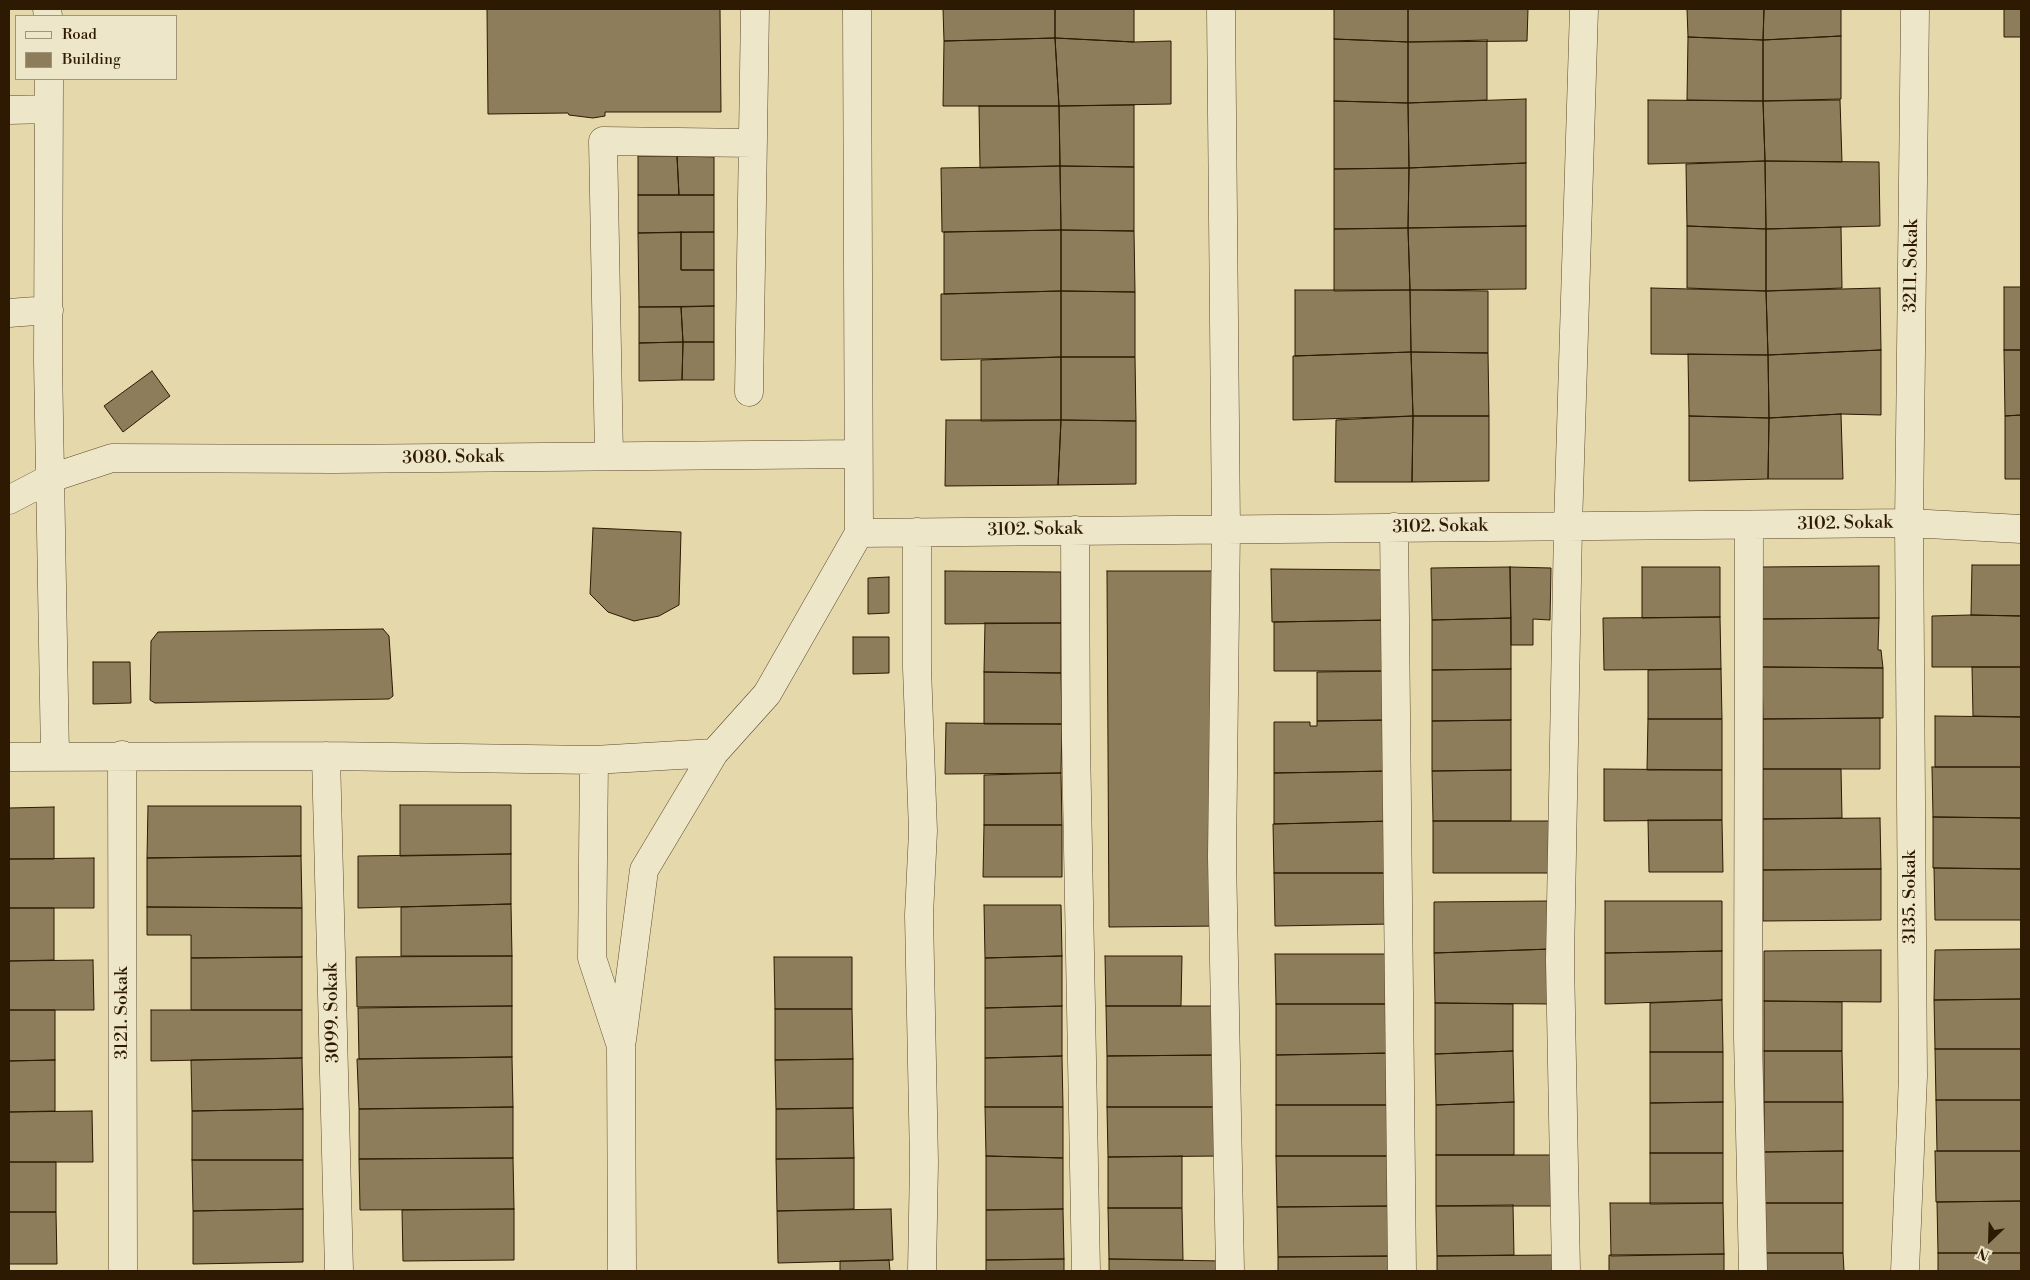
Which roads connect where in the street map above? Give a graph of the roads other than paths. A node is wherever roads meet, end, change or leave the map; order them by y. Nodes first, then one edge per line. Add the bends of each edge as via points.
1 (755, 9) edge
2 (857, 9) edge
3 (1221, 9) edge
4 (1584, 9) edge
5 (1915, 9) edge
6 (49, 80) edge
7 (50, 109) junction
8 (9, 110) edge
9 (752, 143) junction
10 (49, 310) junction
11 (9, 312) edge
12 (749, 392) dead end
13 (858, 454) junction
14 (609, 456) junction
15 (51, 478) junction
16 (9, 500) edge
17 (1909, 523) junction
18 (1749, 524) junction
19 (1568, 526) junction
20 (1394, 527) junction
21 (1226, 529) junction
22 (2021, 529) edge
23 (1075, 530) junction
24 (917, 532) junction
25 (859, 533) junction
26 (714, 753) junction
27 (122, 755) junction
28 (55, 756) junction
29 (326, 756) junction
30 (9, 757) edge
31 (594, 760) junction
32 (621, 1046) junction
33 (123, 1271) edge
34 (339, 1271) edge
35 (622, 1271) edge
36 (922, 1271) edge
37 (1086, 1271) edge
38 (1230, 1271) edge
39 (1402, 1271) edge
40 (1566, 1271) edge
41 (1753, 1271) edge
42 (1905, 1271) edge

1 - 9 street
2 - 13 street
3 - 21 street
4 - 19 street
5 - 17 street, 3211. Sokak
6 - 7 street
7 - 8 street
7 - 10 street
9 - 12 street
9 - 14 street via 603,141
10 - 11 street
10 - 15 street
13 - 14 street, 3080. Sokak
13 - 25 street
14 - 15 street, 3080. Sokak via 112,458
15 - 16 street, 3080. Sokak
15 - 28 street
17 - 18 street, 3102. Sokak
17 - 22 street, 3102. Sokak
17 - 42 street, 3135. Sokak via 1913,1076
18 - 19 street, 3102. Sokak
18 - 41 street via 1748,1037
19 - 20 street, 3102. Sokak
19 - 40 street via 1560,960
20 - 21 street, 3102. Sokak
20 - 39 street
21 - 23 street, 3102. Sokak
21 - 38 street via 1222,857
23 - 24 street, 3102. Sokak
23 - 37 street
24 - 25 street, 3102. Sokak
24 - 36 street via 917,668 923,831 919,915 924,1162
25 - 26 street via 767,694
26 - 31 street
26 - 32 street via 644,870
27 - 28 street
27 - 29 street
27 - 33 street, 3121. Sokak
28 - 30 street
29 - 31 street
29 - 34 street, 3099. Sokak
31 - 32 street via 592,958
32 - 35 street

